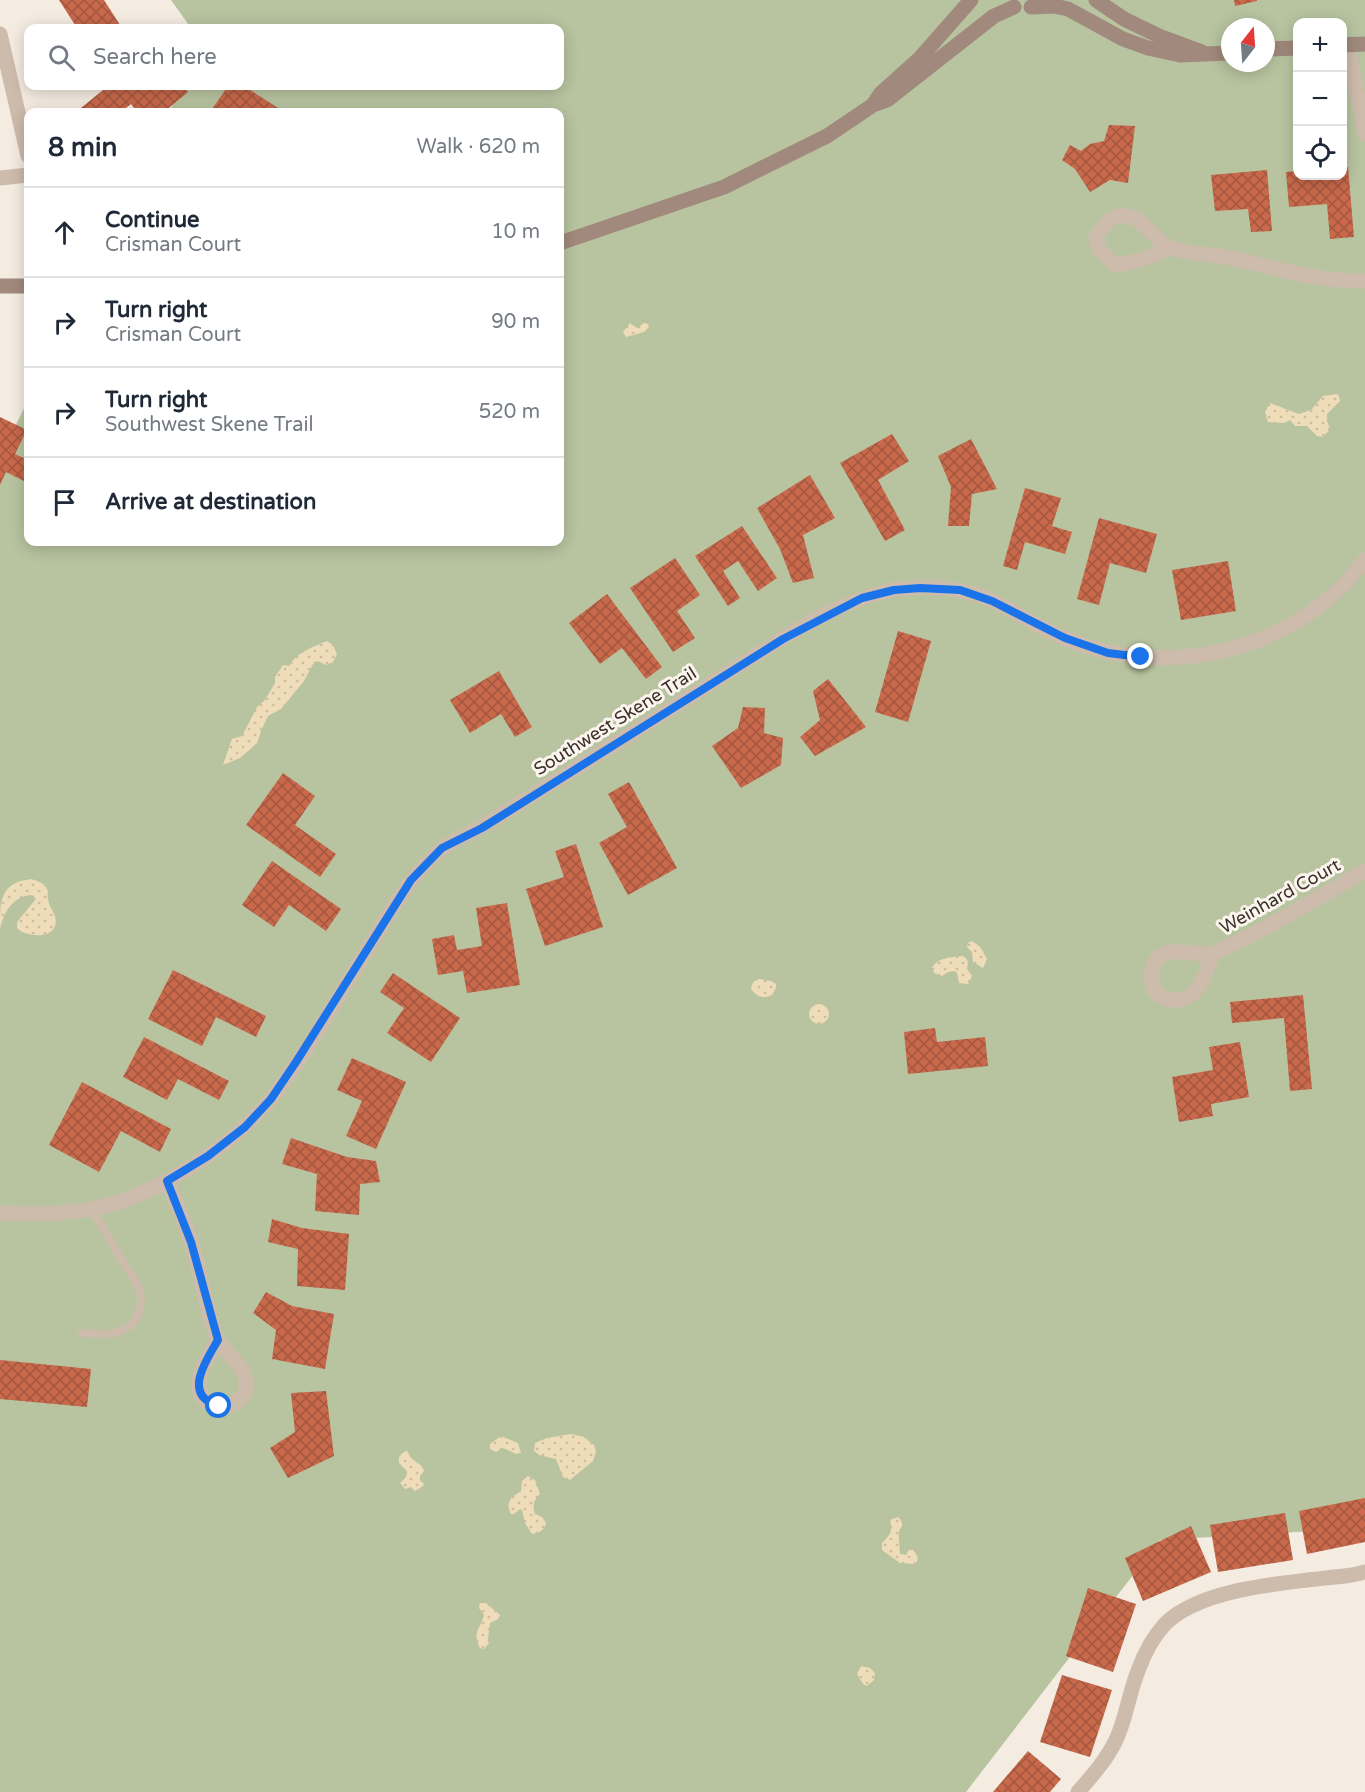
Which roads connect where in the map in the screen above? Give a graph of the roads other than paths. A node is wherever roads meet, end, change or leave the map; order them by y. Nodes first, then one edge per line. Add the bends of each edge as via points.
1 (971, 0) edge
2 (1045, 0) edge
3 (1096, 0) edge
4 (1007, 3) edge
5 (1031, 7) junction
6 (0, 34) edge
7 (1365, 44) edge
8 (1347, 45) edge
9 (1293, 48) edge
10 (1275, 49) edge
11 (1202, 52) junction
12 (1221, 53) edge
13 (1347, 54) edge
14 (873, 105) junction
15 (1365, 134) edge
16 (24, 139) edge
17 (24, 175) edge
18 (0, 178) edge
19 (564, 242) edge
20 (1170, 248) dead end
21 (1365, 280) edge
22 (0, 286) edge
23 (24, 286) edge
24 (1365, 560) edge
25 (1365, 871) edge
26 (1213, 954) dead end
27 (167, 1181) junction
28 (92, 1209) junction
29 (0, 1214) edge
30 (82, 1333) dead end
31 (218, 1340) dead end
32 (1365, 1572) edge
33 (1078, 1792) edge

1 - 14 street
2 - 5 street
3 - 11 street via 1124,19
4 - 5 street
4 - 14 street via 887,100
5 - 11 street via 1068,9 1148,48 1180,55
6 - 16 street
7 - 8 street
9 - 10 street
11 - 12 street
13 - 15 street
14 - 19 street via 827,136 724,187
17 - 18 street
20 - 21 street via 1307,277 1339,282
22 - 23 street
24 - 27 street, Southwest Skene Trail via 1329,600 1298,622 1239,647 1203,654 1141,657 1108,653 1065,638 992,601 960,590 894,590 862,598 830,613 482,828 442,848 411,880 271,1099 245,1127
25 - 26 street, Weinhard Court
27 - 28 street, Southwest Skene Trail
27 - 31 street via 191,1242
28 - 29 street, Southwest Skene Trail
28 - 30 lane via 140,1289 142,1304 129,1326 114,1334
32 - 33 street via 1237,1590 1205,1599 1166,1623 1150,1644 1138,1671 1116,1740

